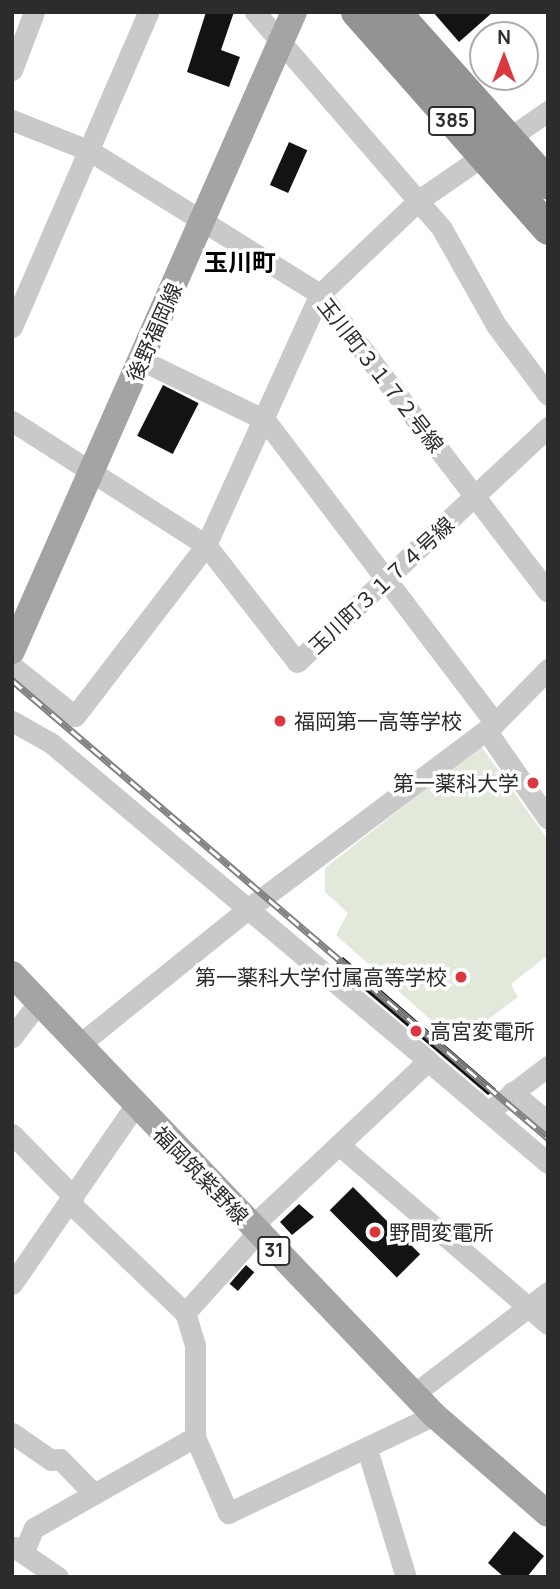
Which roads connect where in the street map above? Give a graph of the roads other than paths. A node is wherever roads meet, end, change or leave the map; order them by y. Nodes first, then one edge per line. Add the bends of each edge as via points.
1 (34, 12) edge
2 (148, 12) edge
3 (255, 12) edge
4 (294, 12) edge
5 (357, 12) edge
6 (395, 12) edge
7 (282, 41) junction
8 (12, 70) edge
9 (548, 111) edge
10 (12, 120) edge
11 (495, 147) junction
12 (90, 151) junction
13 (548, 184) edge
14 (419, 200) junction
15 (202, 223) junction
16 (548, 229) edge
17 (320, 294) junction
18 (12, 327) edge
19 (141, 360) junction
20 (548, 395) edge
21 (265, 420) junction
22 (12, 421) edge
23 (548, 427) edge
24 (92, 473) junction
25 (476, 498) junction
26 (205, 545) junction
27 (385, 580) junction
28 (548, 592) edge
29 (12, 651) edge
30 (12, 667) edge
31 (548, 669) edge
32 (12, 721) edge
33 (491, 726) junction
34 (548, 819) edge
35 (248, 908) junction
36 (12, 974) edge
37 (39, 1002) junction
38 (12, 1037) edge
39 (80, 1044) junction
40 (428, 1060) junction
41 (548, 1066) edge
42 (512, 1092) junction
43 (135, 1106) junction
44 (488, 1112) junction
45 (548, 1122) edge
46 (12, 1134) edge
47 (339, 1145) junction
48 (548, 1163) edge
49 (72, 1200) junction
50 (254, 1230) junction
51 (12, 1284) edge
52 (548, 1292) edge
53 (527, 1307) junction
54 (185, 1313) junction
55 (548, 1324) edge
56 (415, 1393) junction
57 (434, 1415) junction
58 (12, 1433) edge
59 (195, 1437) junction
60 (367, 1449) junction
61 (94, 1494) junction
62 (548, 1514) edge
63 (18, 1549) edge
64 (58, 1577) edge
65 (406, 1577) edge

1 - 8 street
2 - 12 street
3 - 7 street
4 - 7 main road, 後野福岡線
5 - 11 highway, 385
6 - 11 highway, 385
7 - 14 street
7 - 15 main road, 後野福岡線
9 - 11 street
10 - 12 street, 玉川町３１７２号線
11 - 13 highway, 385
11 - 14 street
11 - 16 highway, 385
12 - 15 street, 玉川町３１７２号線
12 - 18 street
14 - 17 street
14 - 20 street via 442,229 496,325
15 - 17 street, 玉川町３１７２号線
15 - 19 main road, 後野福岡線
17 - 21 street
17 - 25 street, 玉川町３１７２号線
19 - 21 street
19 - 24 main road, 後野福岡線
21 - 26 street
21 - 27 street
22 - 24 street, 玉川町３１７４号線
23 - 25 street, 玉川町３１７４号線
24 - 26 street, 玉川町３１７４号線
24 - 29 main road, 後野福岡線
25 - 27 street, 玉川町３１７４号線
25 - 28 street, 玉川町３１７２号線
26 - 27 street, 玉川町３１７４号線 via 297,662
26 - 30 street via 75,716
27 - 33 street
31 - 33 street
32 - 35 street via 51,743
33 - 34 street
33 - 35 street
35 - 39 street
35 - 40 street
36 - 37 main road, 福岡筑紫野線 / 31
37 - 38 street
37 - 39 main road, 福岡筑紫野線 / 31
39 - 43 main road, 福岡筑紫野線 / 31
40 - 44 street
40 - 47 street
41 - 42 street
42 - 44 street
42 - 45 street
43 - 49 street
43 - 50 main road, 福岡筑紫野線 / 31
44 - 48 street
46 - 49 street
47 - 50 street
47 - 53 street
49 - 51 street
49 - 54 street
50 - 54 street
50 - 56 main road, 福岡筑紫野線 / 31
52 - 53 street
53 - 55 street
53 - 56 street
54 - 59 street via 195,1345
56 - 57 main road, 福岡筑紫野線 / 31
57 - 60 street
57 - 62 main road, 福岡筑紫野線 / 31
58 - 61 street via 51,1460 61,1459
59 - 60 street via 228,1513
59 - 61 street
60 - 65 street
61 - 63 street via 33,1528
63 - 64 street

